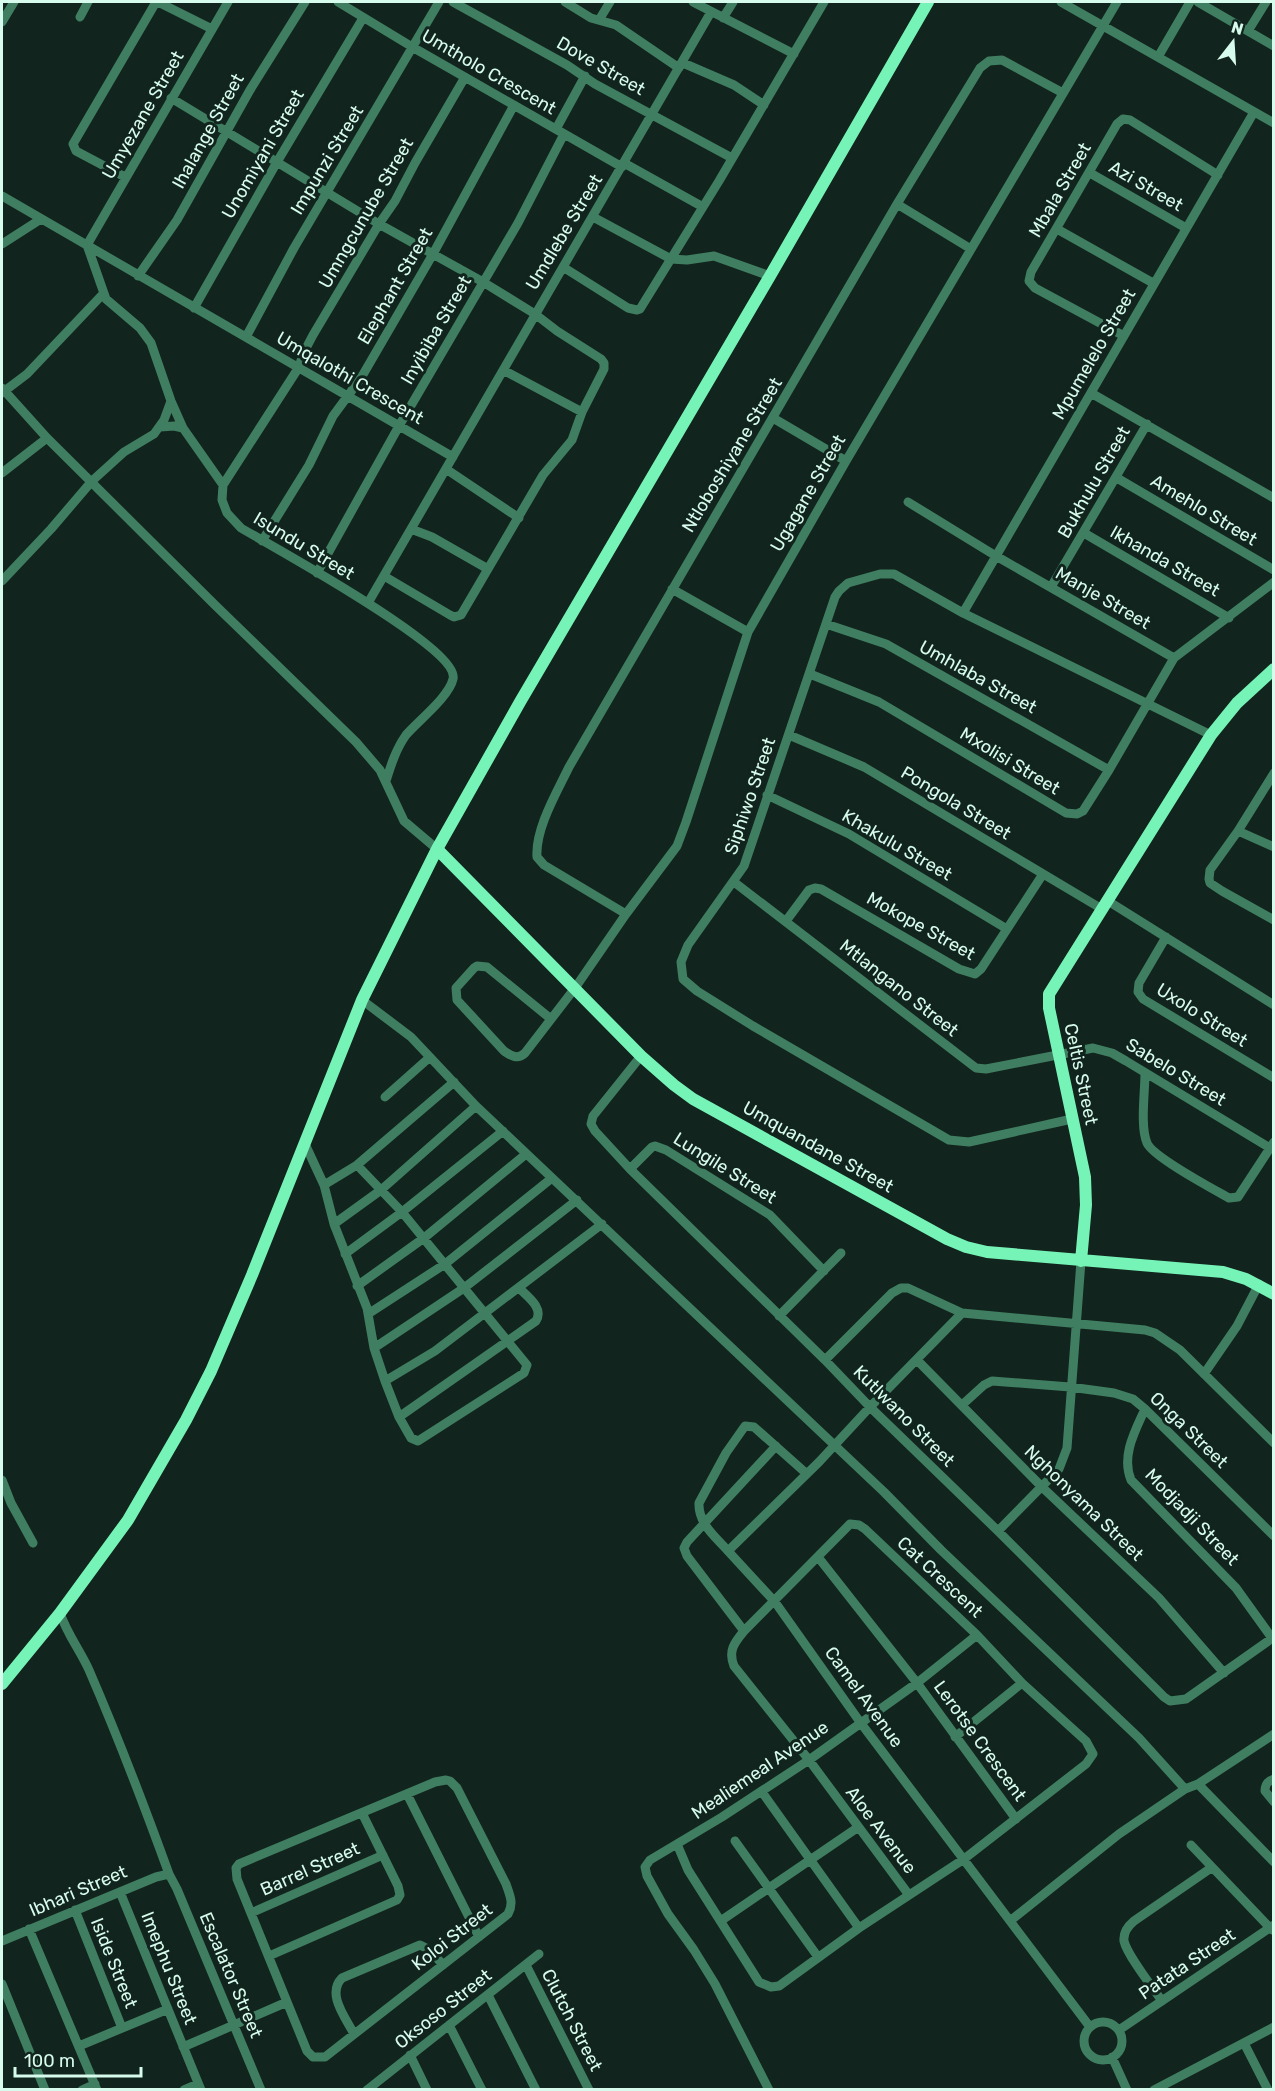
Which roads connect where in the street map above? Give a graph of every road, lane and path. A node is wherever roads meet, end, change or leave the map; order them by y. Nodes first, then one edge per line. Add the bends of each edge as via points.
1 (14, 2) edge
2 (88, 2) edge
3 (157, 2) edge
4 (228, 2) edge
5 (305, 2) edge
6 (338, 2) edge
7 (439, 2) edge
8 (453, 2) edge
9 (565, 2) edge
10 (610, 2) edge
11 (693, 2) edge
12 (733, 2) edge
13 (824, 2) edge
14 (928, 2) edge
15 (1061, 2) edge
16 (1117, 2) edge
17 (1190, 2) edge
18 (1198, 2) edge
19 (1266, 2) edge
20 (711, 12) junction
21 (80, 16) dead end
22 (363, 18) junction
23 (723, 18) junction
24 (599, 20) junction
25 (2, 22) edge
26 (1103, 26) junction
27 (212, 29) junction
28 (1248, 31) junction
29 (1274, 46) edge
30 (414, 48) junction
31 (794, 54) junction
32 (1158, 57) junction
33 (681, 66) junction
34 (585, 76) junction
35 (465, 77) junction
36 (1063, 93) junction
37 (171, 98) junction
38 (514, 105) junction
39 (764, 105) junction
40 (1254, 112) junction
41 (653, 114) junction
42 (1274, 123) edge
43 (227, 132) junction
44 (560, 132) junction
45 (732, 158) junction
46 (277, 162) junction
47 (623, 165) junction
48 (1090, 173) junction
49 (1218, 175) junction
50 (125, 177) junction
51 (328, 193) junction
52 (2, 196) edge
53 (897, 204) junction
54 (703, 207) junction
55 (592, 217) junction
56 (41, 219) junction
57 (379, 224) junction
58 (1186, 228) junction
59 (1057, 229) junction
60 (2, 244) edge
61 (87, 245) junction
62 (971, 249) junction
63 (433, 254) junction
64 (671, 259) junction
65 (563, 267) junction
66 (138, 276) junction
67 (770, 276) junction
68 (483, 282) junction
69 (1153, 283) junction
70 (103, 294) junction
71 (194, 308) junction
72 (535, 314) junction
73 (1124, 336) junction
74 (246, 337) junction
75 (298, 367) junction
76 (503, 370) junction
77 (3, 391) edge
78 (1091, 393) junction
79 (347, 397) junction
80 (171, 401) junction
81 (582, 412) junction
82 (773, 418) junction
83 (1147, 424) junction
84 (399, 426) junction
85 (159, 427) junction
86 (183, 428) junction
87 (47, 438) junction
88 (453, 457) junction
89 (846, 461) junction
90 (446, 469) junction
91 (2, 473) edge
92 (1117, 478) junction
93 (92, 481) junction
94 (223, 484) junction
95 (1274, 498) edge
96 (908, 502) dead end
97 (519, 518) junction
98 (411, 529) junction
99 (1084, 533) junction
100 (262, 541) junction
101 (996, 556) junction
102 (488, 569) junction
103 (1274, 570) edge
104 (317, 573) junction
105 (384, 576) junction
106 (2, 581) edge
107 (1274, 582) edge
108 (1051, 587) junction
109 (672, 589) junction
110 (368, 603) junction
111 (963, 613) junction
112 (1228, 618) junction
113 (826, 624) junction
114 (748, 632) junction
115 (1174, 658) junction
116 (1271, 673) edge
117 (810, 674) junction
118 (1148, 704) junction
119 (789, 735) junction
120 (1211, 735) junction
121 (1109, 770) junction
122 (1274, 773) edge
123 (386, 781) junction
124 (767, 795) junction
125 (1238, 831) junction
126 (1274, 847) edge
127 (437, 849) junction
128 (1043, 874) junction
129 (734, 882) junction
130 (1105, 905) junction
131 (626, 914) junction
132 (1274, 920) edge
133 (786, 921) junction
134 (1007, 929) junction
135 (1166, 937) junction
136 (575, 988) junction
137 (362, 1000) junction
138 (1274, 1005) edge
139 (551, 1019) junction
140 (1059, 1054) junction
141 (641, 1056) junction
142 (430, 1057) junction
143 (1145, 1073) junction
144 (1274, 1078) edge
145 (454, 1082) junction
146 (385, 1097) dead end
147 (476, 1106) junction
148 (1072, 1119) junction
149 (503, 1131) junction
150 (305, 1144) junction
151 (1272, 1145) edge
152 (526, 1154) junction
153 (357, 1165) junction
154 (630, 1169) junction
155 (552, 1178) junction
156 (324, 1185) junction
157 (381, 1190) junction
158 (577, 1200) junction
159 (402, 1212) junction
160 (334, 1224) junction
161 (602, 1224) junction
162 (424, 1238) junction
163 (841, 1253) dead end
164 (345, 1254) junction
165 (1081, 1261) junction
166 (445, 1264) junction
167 (824, 1271) junction
168 (1259, 1284) junction
169 (357, 1286) junction
170 (464, 1288) junction
171 (519, 1288) junction
172 (1274, 1294) edge
173 (962, 1313) junction
174 (368, 1314) junction
175 (485, 1314) junction
176 (779, 1316) junction
177 (1076, 1323) junction
178 (507, 1342) junction
179 (374, 1348) junction
180 (825, 1360) junction
181 (917, 1360) junction
182 (1204, 1374) junction
183 (385, 1381) junction
184 (1070, 1387) junction
185 (962, 1405) junction
186 (870, 1407) junction
187 (1145, 1409) junction
188 (399, 1417) junction
189 (1274, 1443) edge
190 (833, 1445) junction
191 (776, 1446) junction
192 (807, 1474) junction
193 (2, 1480) edge
194 (1042, 1487) junction
195 (704, 1524) junction
196 (998, 1531) junction
197 (1274, 1536) edge
198 (33, 1543) dead end
199 (728, 1551) junction
200 (819, 1557) junction
201 (775, 1602) junction
202 (60, 1613) junction
203 (744, 1630) junction
204 (977, 1635) junction
205 (1273, 1638) edge
206 (1224, 1673) junction
207 (917, 1683) junction
208 (1022, 1683) junction
209 (2, 1684) edge
210 (860, 1722) junction
211 (1274, 1734) edge
212 (955, 1737) junction
213 (808, 1760) junction
214 (1274, 1779) edge
215 (1198, 1784) junction
216 (1185, 1789) junction
217 (762, 1792) junction
218 (407, 1794) junction
219 (1274, 1802) edge
220 (362, 1813) junction
221 (1016, 1819) junction
222 (857, 1828) junction
223 (735, 1841) dead end
224 (677, 1844) junction
225 (1191, 1845) dead end
226 (383, 1855) junction
227 (964, 1859) junction
228 (809, 1860) junction
229 (1274, 1862) edge
230 (1211, 1868) junction
231 (169, 1874) junction
232 (769, 1888) junction
233 (120, 1892) junction
234 (909, 1895) junction
235 (75, 1910) junction
236 (251, 1914) junction
237 (722, 1920) junction
238 (1010, 1921) junction
239 (859, 1928) junction
240 (1272, 1928) edge
241 (29, 1929) junction
242 (479, 1937) junction
243 (2, 1941) edge
244 (539, 1954) dead end
245 (269, 1956) junction
246 (818, 1957) junction
247 (443, 1965) junction
248 (526, 1965) junction
249 (2, 1984) edge
250 (488, 1995) junction
251 (1162, 2001) junction
252 (287, 2002) junction
253 (168, 2008) junction
254 (234, 2024) junction
255 (449, 2025) junction
256 (1090, 2027) junction
257 (1274, 2027) edge
258 (122, 2028) junction
259 (1119, 2030) junction
260 (354, 2034) junction
261 (1244, 2043) junction
262 (79, 2046) junction
263 (183, 2046) junction
264 (410, 2055) junction
265 (1112, 2057) junction
266 (1173, 2080) junction
267 (96, 2087) edge
268 (199, 2087) edge
269 (45, 2090) edge
270 (82, 2090) edge
271 (184, 2090) edge
272 (261, 2090) edge
273 (367, 2090) edge
274 (427, 2090) edge
275 (482, 2090) edge
276 (536, 2090) edge
277 (589, 2090) edge
278 (769, 2090) edge
279 (1127, 2090) edge
280 (1155, 2090) edge
281 (1178, 2090) edge
282 (1268, 2090) edge

1 - 25 street
2 - 21 street
3 - 27 street
3 - 50 street via 73,144 76,151
4 - 27 street, Umyezane Street
5 - 43 street, Ihalange Street
6 - 22 street, Umtholo Crescent
7 - 30 street, Impunzi Street
8 - 34 street, Dove Street
9 - 24 street
10 - 24 street
11 - 20 street
12 - 23 street
13 - 31 street
14 - 67 street
15 - 26 street
16 - 26 street, Ugagane Street
17 - 32 street
18 - 28 street
19 - 28 street
20 - 23 street
20 - 33 street
22 - 30 street, Umtholo Crescent
22 - 46 street, Unomiyani Street
23 - 31 street
24 - 33 street via 616,25
26 - 32 street
26 - 36 street, Ugagane Street
27 - 37 street, Umyezane Street
28 - 29 street
30 - 35 street, Umtholo Crescent
30 - 51 street, Impunzi Street
31 - 39 street
32 - 40 street
33 - 39 street via 734,85
33 - 41 street
34 - 41 street, Dove Street
34 - 44 street, Inyibiba Street
35 - 38 street, Umtholo Crescent
35 - 57 street, Umngcunube Street
36 - 53 street, Ntloboshiyane Street via 1002,60 984,64
36 - 62 street, Ugagane Street
37 - 43 street
37 - 50 street, Umyezane Street
38 - 44 street, Umtholo Crescent
38 - 63 street, Elephant Street
39 - 45 street
40 - 42 street
40 - 49 street, Mpumelelo Street
41 - 45 street, Dove Street
41 - 47 street
43 - 46 street
43 - 66 street, Ihalange Street via 177,220
44 - 47 street, Umtholo Crescent
44 - 68 street, Inyibiba Street via 518,223
45 - 54 street
46 - 51 street
46 - 71 street, Unomiyani Street
47 - 54 street, Umtholo Crescent
47 - 55 street, Umdlebe Street
48 - 49 street, Mbala Street via 1116,124 1126,119
48 - 58 street, Azi Street
48 - 59 street, Mbala Street
49 - 58 street, Mpumelelo Street
50 - 61 street, Umyezane Street
51 - 57 street
51 - 74 street, Impunzi Street
52 - 56 street, Umqalothi Crescent
53 - 62 street
53 - 82 street, Ntloboshiyane Street
54 - 64 street
55 - 64 street
55 - 65 street, Umdlebe Street
56 - 60 street
56 - 61 street, Umqalothi Crescent
57 - 63 street
57 - 75 street, Umngcunube Street
58 - 69 street, Mpumelelo Street
59 - 69 street
59 - 73 street, Mbala Street via 1031,272 1031,285
61 - 66 street, Umqalothi Crescent
61 - 70 street
62 - 89 street, Ugagane Street
63 - 68 street
63 - 79 street, Elephant Street
64 - 65 street via 637,310
64 - 67 street via 714,256
65 - 72 street, Umdlebe Street
66 - 71 street, Umqalothi Crescent
67 - 127 street
68 - 72 street
68 - 84 street, Inyibiba Street
69 - 73 street, Mpumelelo Street
70 - 77 street via 27,374
70 - 80 street via 151,343
71 - 74 street, Umqalothi Crescent
72 - 76 street
72 - 81 street via 604,363
73 - 78 street, Mpumelelo Street
74 - 75 street, Umqalothi Crescent
75 - 79 street, Umqalothi Crescent
75 - 94 street
76 - 81 street
76 - 88 street
77 - 87 street
78 - 83 street
78 - 101 street, Mpumelelo Street
79 - 84 street, Umqalothi Crescent
79 - 100 street, Elephant Street
80 - 85 street
80 - 86 street
81 - 97 street via 572,440 543,475
82 - 89 street
82 - 109 street, Ntloboshiyane Street
83 - 92 street, Bukhulu Street
83 - 95 street
84 - 88 street, Umqalothi Crescent
84 - 104 street, Inyibiba Street
85 - 86 street
85 - 93 street
86 - 94 street
87 - 91 street
87 - 93 street
88 - 90 street
89 - 114 street, Ugagane Street
90 - 97 street
90 - 98 street
92 - 99 street, Bukhulu Street
92 - 103 street, Amehlo Street
93 - 106 street
93 - 123 street via 356,742
94 - 100 street, Isundu Street via 222,500 227,513
96 - 101 street, Manje Street
97 - 102 street
98 - 102 street via 439,540
98 - 105 street
99 - 108 street, Bukhulu Street
99 - 112 street, Ikhanda Street
100 - 104 street, Isundu Street
101 - 108 street, Manje Street
101 - 111 street, Mpumelelo Street
102 - 105 street via 464,612 457,617
104 - 110 street, Isundu Street
105 - 110 street
107 - 112 street
108 - 115 street, Manje Street
109 - 114 street
109 - 131 street, Ntloboshiyane Street via 569,767 552,801 537,849 537,857 544,865
110 - 123 street, Isundu Street via 438,653 454,674 445,693 399,747
111 - 113 street, Siphiwo Street via 888,573 843,586
111 - 118 street, Siphiwo Street
112 - 115 street
113 - 117 street, Siphiwo Street
113 - 121 street, Umhlaba Street via 886,644
114 - 131 street, Ugagane Street via 679,841
115 - 118 street, Mxolisi Street
116 - 120 street, Celtis Street via 1237,703
117 - 119 street, Siphiwo Street
117 - 121 street, Mxolisi Street via 887,707 1066,813 1083,811
118 - 120 street, Siphiwo Street
118 - 121 street, Mxolisi Street
119 - 124 street, Siphiwo Street
119 - 128 street, Pongola Street via 864,767
120 - 130 street, Celtis Street
122 - 125 street
123 - 127 street via 404,821
124 - 129 street, Siphiwo Street via 749,853
124 - 134 street, Khakulu Street via 849,834
125 - 126 street
125 - 132 street via 1210,870 1209,879 1215,887
127 - 136 street, Umquandane Street
127 - 137 street
128 - 130 street, Pongola Street
128 - 134 street, Mokope Street
129 - 133 street, Mtlangano Street
129 - 148 street, Siphiwo Street via 683,956 683,979 697,991 949,1140 969,1142
130 - 135 street, Pongola Street
130 - 140 street, Celtis Street via 1049,994
131 - 136 street, Ugagane Street
133 - 134 street, Mokope Street via 809,890 821,889 971,974 981,969
133 - 140 street, Mtlangano Street via 976,1068
135 - 138 street, Pongola Street
135 - 144 street, Uxolo Street via 1139,983 1138,992 1143,999
136 - 139 street, Ugagane Street
136 - 141 street, Umquandane Street
137 - 142 street via 400,1026
137 - 150 street
139 - 139 street, Ugagane Street via 525,1053 512,1056 457,1000 456,988 474,968 487,967
140 - 143 street, Sabelo Street via 1101,1049
140 - 148 street, Celtis Street
141 - 154 street, Kutlwano Street via 593,1116 591,1124
141 - 165 street, Umquandane Street via 693,1099 947,1239 987,1252
142 - 145 street
142 - 146 street
143 - 151 street, Sabelo Street
143 - 151 street via 1144,1130 1148,1145 1229,1198 1238,1197
145 - 147 street
145 - 153 street
147 - 149 street
147 - 157 street
148 - 165 street, Celtis Street via 1086,1190
149 - 152 street
149 - 159 street
150 - 156 street
150 - 202 street via 199,1396 128,1520
152 - 155 street
152 - 162 street
153 - 156 street
153 - 157 street
154 - 167 street, Lungile Street via 655,1146 666,1150 770,1215
154 - 176 street, Kutlwano Street
155 - 158 street
155 - 166 street
156 - 160 street
157 - 159 street
157 - 160 street
158 - 161 street
158 - 170 street
159 - 162 street
159 - 164 street
160 - 164 street
161 - 171 street
161 - 190 street
162 - 166 street
162 - 169 street
163 - 167 street
164 - 169 street
165 - 168 street, Umquandane Street via 1214,1271
165 - 177 street, Celtis Street
166 - 170 street
166 - 174 street
167 - 176 street
168 - 172 street, Umquandane Street
168 - 182 street via 1245,1313
169 - 174 street
170 - 175 street
170 - 179 street
171 - 175 street
171 - 178 street via 537,1308 539,1316
173 - 177 street
173 - 180 street via 901,1288
173 - 181 street
174 - 179 street
175 - 178 street
175 - 183 street via 422,1360
176 - 180 street, Kutlwano Street
177 - 182 street via 1155,1333 1180,1350
177 - 184 street, Celtis Street
178 - 188 street
178 - 188 street via 526,1363 524,1373 418,1442 412,1440
179 - 183 street
180 - 186 street, Kutlwano Street
181 - 185 street, Nghonyama Street
181 - 186 street
182 - 189 street
183 - 188 street
184 - 185 street, Onga Street via 992,1381
184 - 187 street, Onga Street via 1123,1395
184 - 194 street, Celtis Street via 1064,1460
185 - 194 street, Nghonyama Street
186 - 190 street
186 - 196 street, Kutlwano Street
187 - 197 street, Onga Street
187 - 205 street, Modjadji Street via 1128,1455 1131,1480 1236,1588
190 - 192 street
190 - 216 street via 1138,1738
191 - 192 street
191 - 195 street
191 - 195 street via 754,1426 741,1429 701,1497 699,1510
192 - 199 street
193 - 198 street
194 - 196 street, Celtis Street
194 - 206 street, Nghonyama Street via 1159,1598
195 - 199 street, Camel Avenue
195 - 203 street via 687,1542 684,1552
196 - 206 street, Kutlwano Street via 1170,1701 1186,1699
199 - 201 street, Camel Avenue
200 - 201 street, Cat Crescent
200 - 204 street, Cat Crescent via 846,1527 858,1525
200 - 207 street, Lerotse Crescent
201 - 203 street, Aloe Avenue
201 - 210 street, Camel Avenue
202 - 209 street
202 - 231 street, Escalator Street via 90,1673
203 - 213 street, Aloe Avenue via 733,1645 730,1658
204 - 207 street, Cat Crescent
204 - 208 street, Lerotse Crescent
205 - 206 street, Kutlwano Street
207 - 210 street, Cat Crescent
207 - 212 street, Lerotse Crescent
208 - 212 street
208 - 221 street, Lerotse Crescent via 1086,1741 1093,1754 1086,1764
210 - 213 street, Mealiemeal Avenue
210 - 227 street, Camel Avenue
211 - 215 street
212 - 221 street, Lerotse Crescent
213 - 217 street, Mealiemeal Avenue
213 - 222 street, Aloe Avenue
214 - 219 street via 1265,1791
215 - 216 street
215 - 229 street
216 - 238 street via 1119,1834
217 - 224 street, Mealiemeal Avenue
217 - 228 street
218 - 220 street, Koloi Street
218 - 242 street
218 - 242 street, Koloi Street via 441,1781 454,1784 506,1884 512,1907
220 - 226 street
220 - 236 street, Koloi Street via 239,1864 236,1874
221 - 227 street
222 - 228 street
222 - 234 street, Aloe Avenue
223 - 232 street
224 - 237 street, Aloe Avenue via 688,1870
224 - 278 street, Mealiemeal Avenue via 648,1862 647,1876 715,1983
225 - 230 street
226 - 236 street, Barrel Street
226 - 245 street via 398,1886 397,1900
227 - 234 street
227 - 238 street, Camel Avenue
228 - 232 street
228 - 239 street
230 - 240 street
230 - 251 street via 1134,1920 1125,1933 1129,1951
231 - 233 street, Ibhari Street
231 - 254 street, Escalator Street
232 - 237 street
232 - 246 street
233 - 235 street, Ibhari Street
233 - 253 street, Imephu Street
234 - 239 street, Aloe Avenue
235 - 241 street, Ibhari Street
235 - 258 street, Iside Street
236 - 245 street, Koloi Street
237 - 246 street, Aloe Avenue via 759,1982 766,1986 779,1986
238 - 256 street, Camel Avenue
239 - 246 street, Aloe Avenue
240 - 251 street, Patata Street
241 - 243 street, Ibhari Street
241 - 262 street
242 - 247 street, Koloi Street
244 - 248 street, Oksoso Street
245 - 252 street, Koloi Street
247 - 260 street, Koloi Street
247 - 260 street via 420,1945 342,1978 336,1984 335,1995
248 - 250 street, Oksoso Street
248 - 277 street, Clutch Street
249 - 269 street
250 - 255 street, Oksoso Street
250 - 276 street
251 - 259 street, Patata Street
252 - 254 street
252 - 260 street, Koloi Street via 313,2057 325,2057
253 - 258 street
253 - 263 street, Imephu Street
254 - 263 street
254 - 272 street, Escalator Street
255 - 264 street, Oksoso Street
255 - 275 street
256 - 259 street via 1103,2022
256 - 265 street via 1084,2042 1089,2053 1100,2059
257 - 261 street
258 - 262 street
259 - 265 street via 1122,2042
261 - 266 street
261 - 282 street
262 - 267 street
263 - 268 street, Imephu Street
264 - 273 street, Oksoso Street
264 - 274 street
265 - 279 street
266 - 280 street
266 - 281 street
267 - 270 street
268 - 271 street

